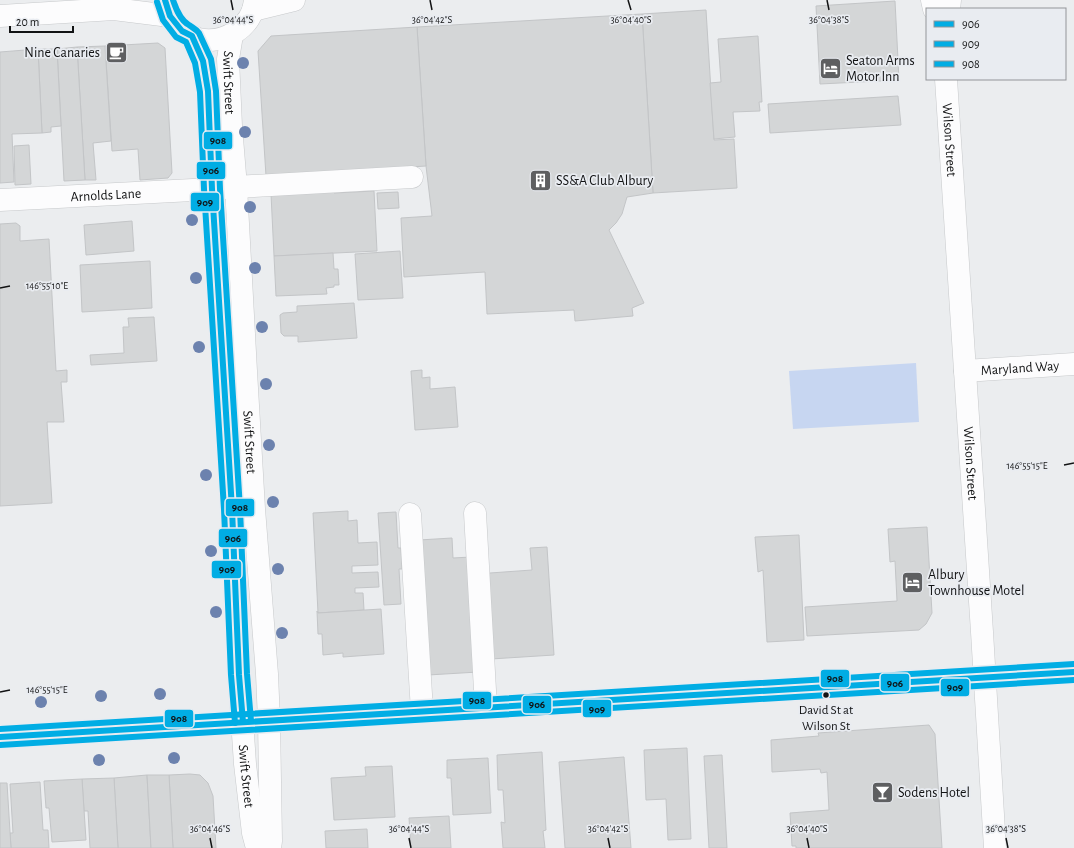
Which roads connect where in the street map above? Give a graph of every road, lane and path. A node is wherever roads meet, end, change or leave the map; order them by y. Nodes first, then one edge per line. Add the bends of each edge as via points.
1 (18, 0) edge
2 (294, 0) edge
3 (0, 1) edge
4 (254, 5) edge
5 (168, 8) edge
6 (0, 16) edge
7 (232, 35) junction
8 (192, 36) junction
9 (946, 80) edge
10 (412, 177) dead end
11 (236, 187) junction
12 (212, 189) junction
13 (0, 200) edge
14 (1074, 364) edge
15 (965, 371) junction
16 (232, 509) junction
17 (254, 509) junction
18 (475, 513) dead end
19 (410, 514) dead end
20 (1074, 672) edge
21 (985, 677) junction
22 (486, 708) junction
23 (422, 711) junction
24 (269, 721) junction
25 (243, 722) junction
26 (0, 737) edge
27 (257, 848) edge
28 (270, 848) edge
29 (995, 848) edge

1 - 3 street
2 - 4 street
4 - 7 street via 245,25
5 - 6 street
5 - 8 street via 182,31
7 - 8 street via 213,41
7 - 11 street, Swift Street via 228,58
8 - 12 street, Swift Street via 203,61 208,91
9 - 15 street, Wilson Street
10 - 11 street, Arnolds Lane
11 - 12 street, Arnolds Lane
11 - 17 street, Swift Street
12 - 13 street, Arnolds Lane
12 - 16 street, Swift Street
14 - 15 street, Maryland Way
15 - 21 street, Wilson Street
16 - 17 street
16 - 25 street, Swift Street
17 - 24 street, Swift Street
18 - 22 street
19 - 23 street
20 - 21 main road
21 - 22 main road
21 - 29 street, Wilson Street
22 - 23 main road
23 - 24 main road
24 - 25 main road
24 - 28 street, Swift Street
25 - 26 main road
25 - 27 street, Swift Street via 245,764

